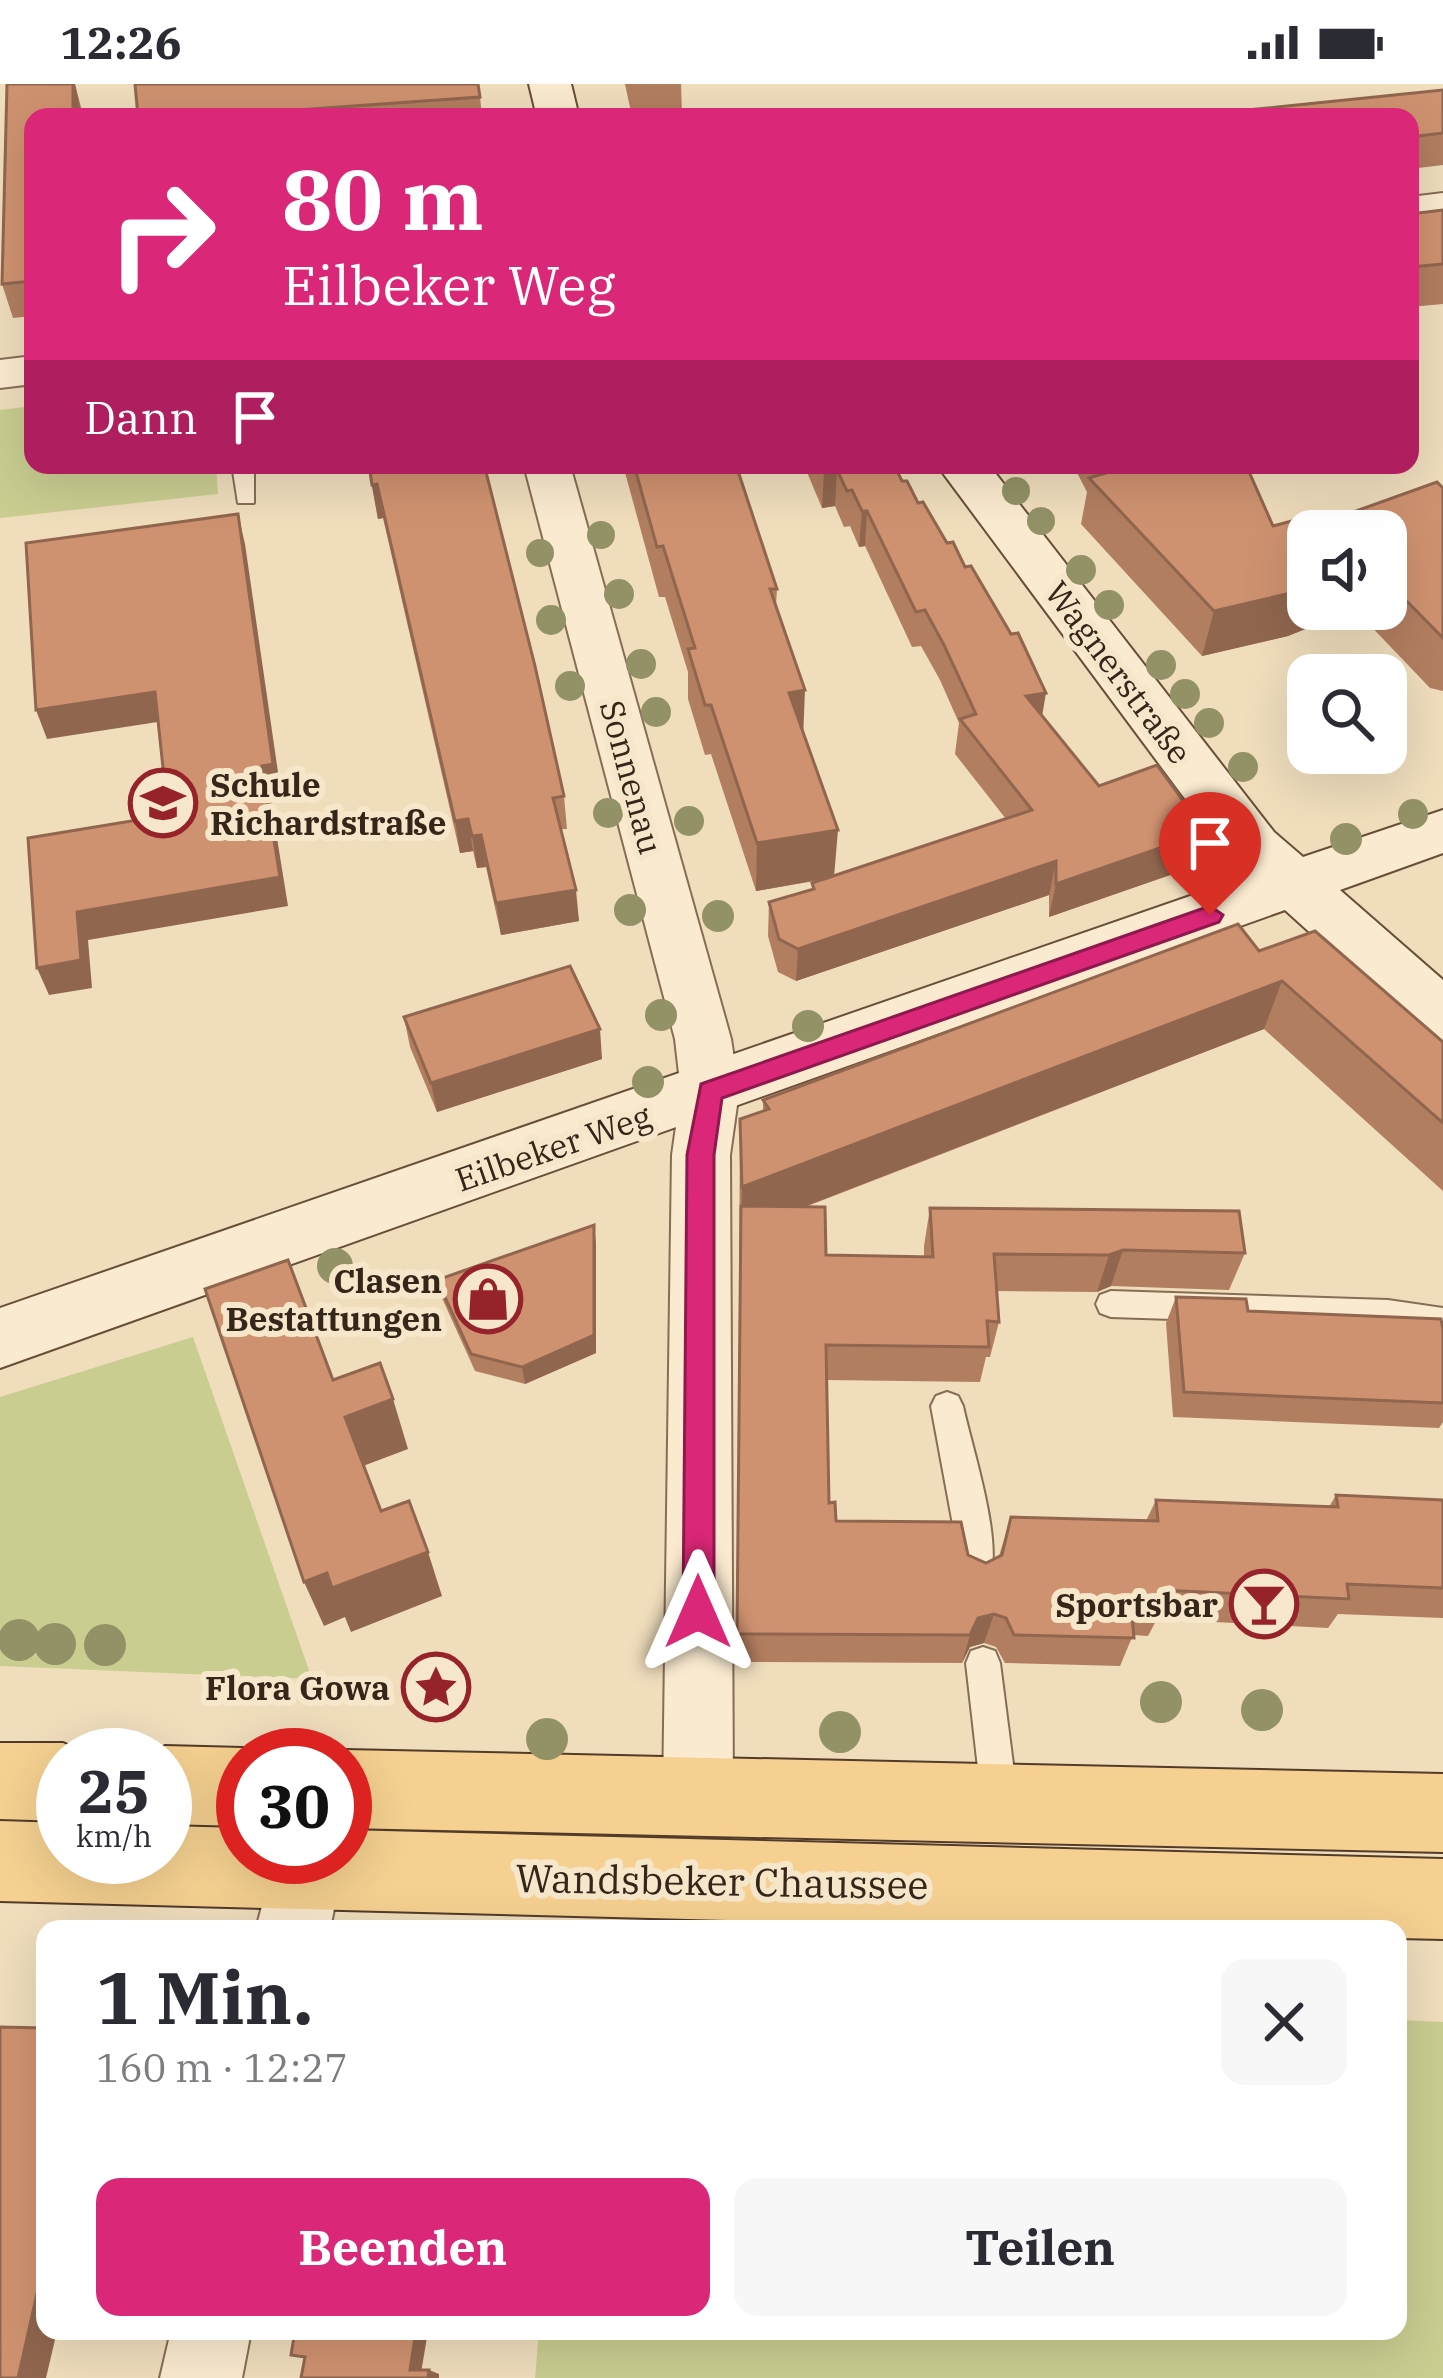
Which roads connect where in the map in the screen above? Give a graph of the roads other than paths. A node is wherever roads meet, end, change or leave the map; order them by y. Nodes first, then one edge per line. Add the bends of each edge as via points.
1 (244, 474) edge
2 (550, 474) edge
3 (969, 474) edge
4 (246, 498) dead end
5 (1443, 831) edge
6 (1292, 886) junction
7 (1443, 1016) edge
8 (710, 1091) junction
9 (1111, 1304) edge
10 (1443, 1321) edge
11 (0, 1338) edge
12 (947, 1406) dead end
13 (976, 1573) edge
14 (983, 1664) edge
15 (0, 1781) edge
16 (36, 1782) edge
17 (372, 1790) edge
18 (698, 1796) junction
19 (1000, 1803) junction
20 (1443, 1813) edge
21 (0, 1861) edge
22 (300, 1899) edge
23 (1443, 1899) edge
24 (209, 2340) edge
25 (201, 2378) edge

1 - 4 lane
2 - 8 street, Sonnenau via 703,1039
3 - 6 street, Wagnerstraße via 1236,826
5 - 6 street, Eilbeker Weg
6 - 7 street, Wagnerstraße
6 - 8 street, Eilbeker Weg
8 - 11 street, Eilbeker Weg
8 - 18 street, Sonnenau via 701,1155
9 - 10 lane
12 - 13 lane
14 - 19 lane
15 - 16 main road
17 - 18 main road
18 - 19 main road
19 - 20 main road
21 - 22 main road, Wandsbeker Chaussee
22 - 23 main road, Wandsbeker Chaussee
24 - 25 street

